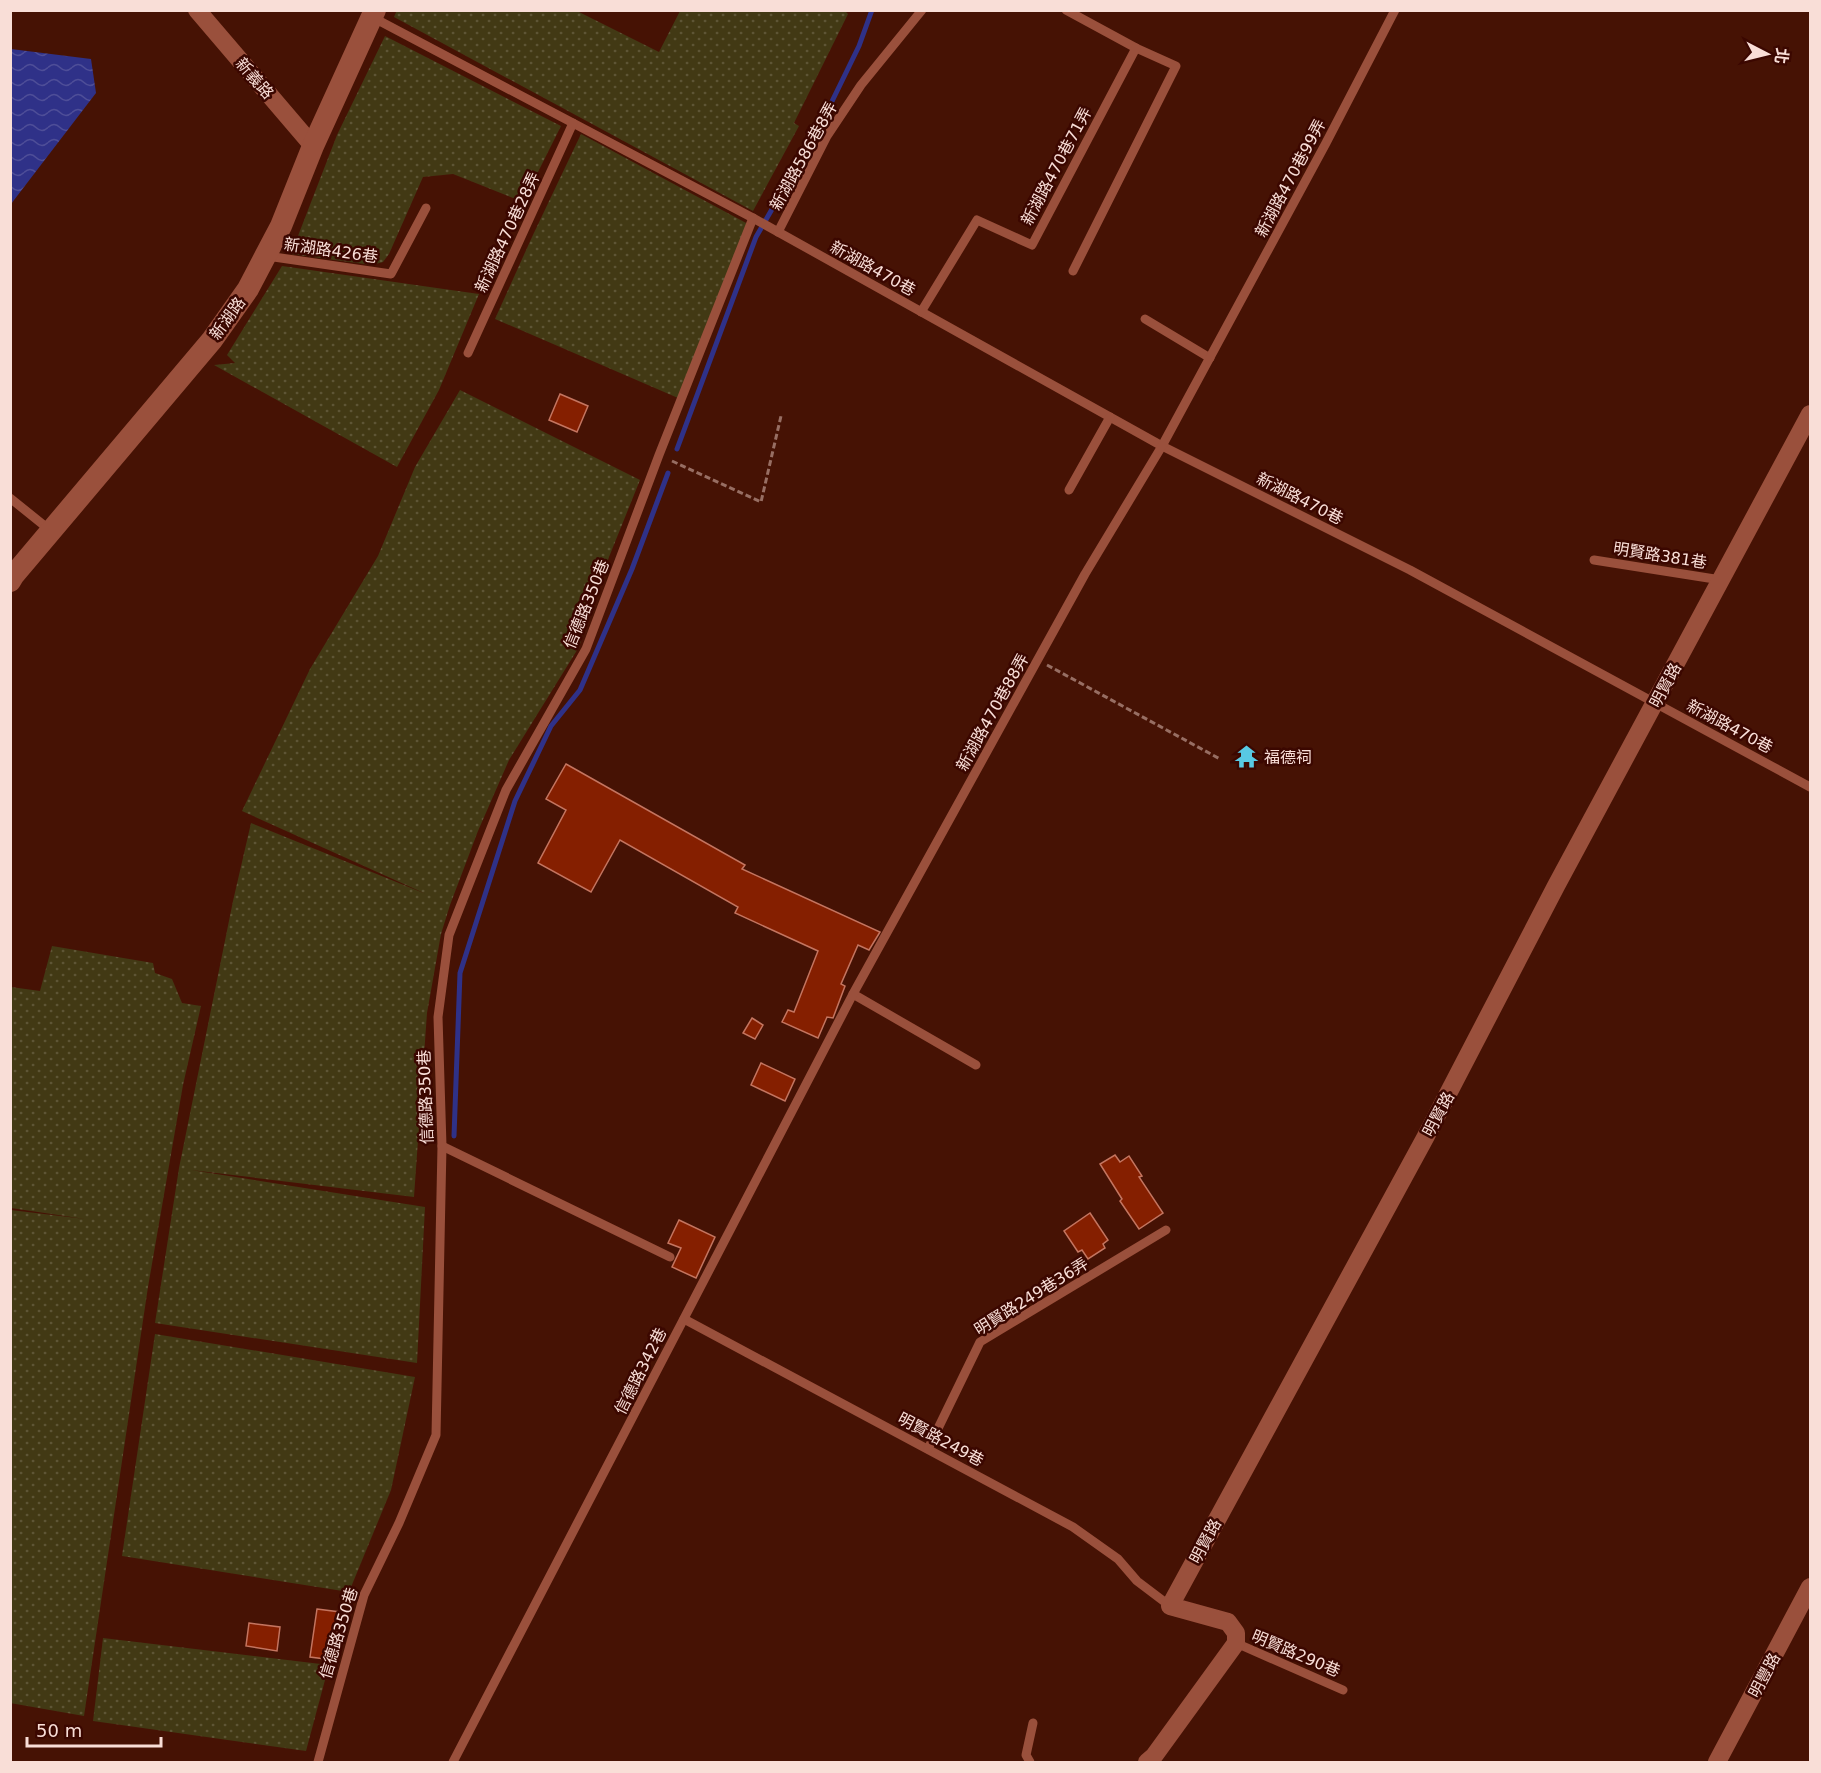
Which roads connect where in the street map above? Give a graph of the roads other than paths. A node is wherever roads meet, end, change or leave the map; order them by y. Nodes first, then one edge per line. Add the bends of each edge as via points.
1 (196, 10) edge
2 (922, 10) edge
3 (1066, 10) edge
4 (1395, 10) edge
5 (374, 14) edge
6 (1136, 48) junction
7 (573, 123) junction
8 (313, 146) junction
9 (426, 208) dead end
10 (753, 218) junction
11 (778, 232) junction
12 (265, 256) junction
13 (1073, 271) dead end
14 (921, 312) junction
15 (1145, 320) dead end
16 (468, 353) dead end
17 (1210, 358) junction
18 (1810, 414) edge
19 (1110, 417) junction
20 (1162, 446) junction
21 (1069, 490) dead end
22 (10, 498) edge
23 (51, 531) junction
24 (1594, 560) dead end
25 (1721, 580) junction
26 (10, 581) edge
27 (1655, 703) junction
28 (1810, 787) edge
29 (854, 994) junction
30 (976, 1065) dead end
31 (442, 1146) junction
32 (1166, 1230) dead end
33 (670, 1257) dead end
34 (684, 1319) junction
35 (928, 1449) junction
36 (1810, 1587) edge
37 (1170, 1606) junction
38 (1236, 1643) junction
39 (1343, 1690) dead end
40 (1033, 1723) dead end
41 (318, 1762) edge
42 (453, 1762) edge
43 (1030, 1762) edge
44 (1147, 1762) edge
45 (1718, 1762) edge

1 - 8 street, 新義路
2 - 11 lane, 新湖路586巷8弄 via 861,85 827,136
3 - 6 lane
4 - 17 lane, 新湖路470巷99弄
5 - 7 lane
5 - 8 street, 新湖路
6 - 13 lane via 1176,66
6 - 14 lane, 新湖路470巷71弄 via 1032,245 977,220
7 - 10 lane
7 - 16 lane, 新湖路470巷28弄
8 - 12 street, 新湖路
9 - 12 lane, 新湖路426巷 via 391,274
10 - 11 lane, 新湖路470巷
10 - 31 lane, 信德路350巷 via 586,649 506,790 449,935 438,1017
11 - 14 lane, 新湖路470巷
12 - 23 street, 新湖路 via 248,289 212,340
14 - 19 lane, 新湖路470巷
15 - 17 lane
17 - 20 lane, 新湖路470巷99弄
18 - 25 street, 明賢路
19 - 20 lane, 新湖路470巷
19 - 21 lane
20 - 27 lane, 新湖路470巷 via 1410,570
20 - 29 lane, 新湖路470巷88弄 via 1085,574
22 - 23 lane
23 - 26 street, 新湖路
24 - 25 lane, 明賢路381巷
25 - 27 street, 明賢路
27 - 28 lane, 新湖路470巷
27 - 37 street, 明賢路 via 1425,1138
29 - 30 lane
29 - 34 lane, 信德路342巷
31 - 33 lane
31 - 41 lane, 信德路350巷 via 436,1435 364,1595
32 - 35 lane, 明賢路249巷36弄 via 980,1342
34 - 35 lane, 明賢路249巷
34 - 42 lane, 信德路342巷
35 - 37 lane, 明賢路249巷 via 1073,1527 1118,1559 1137,1581
36 - 45 street, 明豐路
37 - 38 street via 1228,1622 1236,1633
38 - 39 lane, 明賢路290巷
38 - 44 street
40 - 43 lane via 1026,1755

